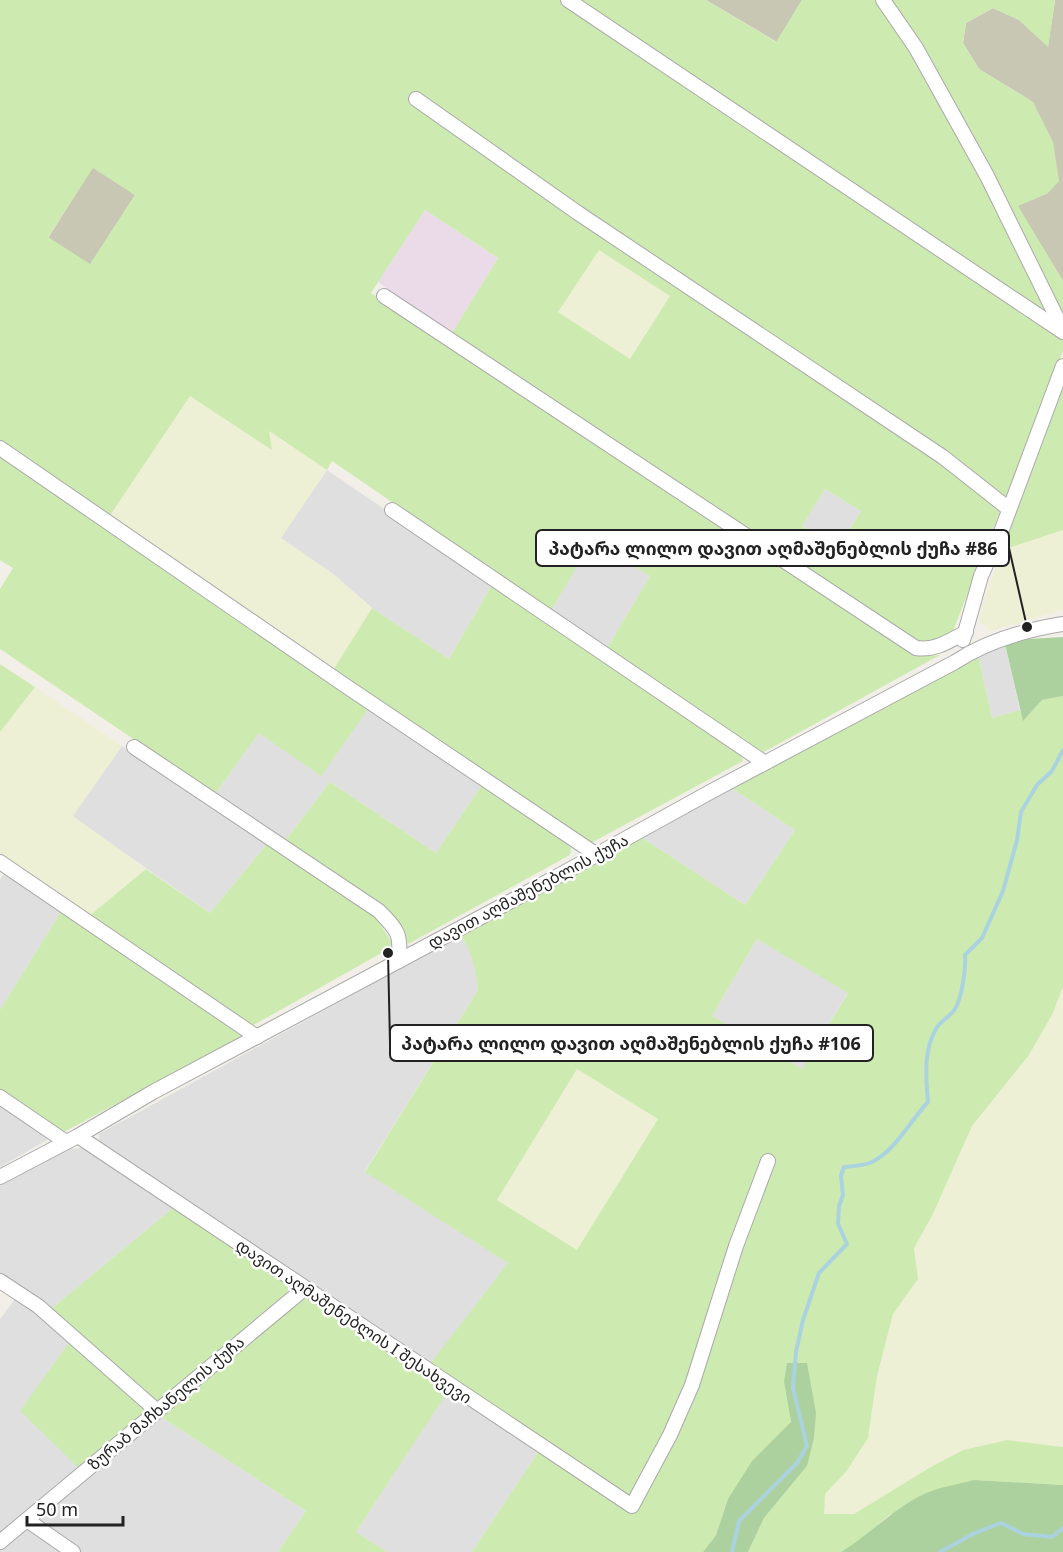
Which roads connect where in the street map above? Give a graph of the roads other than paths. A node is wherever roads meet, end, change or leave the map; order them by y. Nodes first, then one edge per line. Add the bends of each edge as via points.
1 (568, 0) edge
2 (883, 0) edge
3 (416, 99) dead end
4 (384, 296) dead end
5 (1063, 331) edge
6 (1063, 366) edge
7 (0, 448) edge
8 (1009, 509) junction
9 (392, 510) dead end
10 (1063, 624) edge
11 (966, 632) junction
12 (955, 662) junction
13 (134, 747) dead end
14 (765, 763) junction
15 (597, 855) junction
16 (0, 862) edge
17 (399, 961) junction
18 (257, 1037) junction
19 (0, 1097) edge
20 (72, 1139) junction
21 (768, 1161) dead end
22 (0, 1177) edge
23 (0, 1281) edge
24 (305, 1288) junction
25 (156, 1410) junction
26 (27, 1520) junction
27 (0, 1542) edge
28 (73, 1552) edge

1 - 5 street
2 - 5 street via 916,48 987,176
3 - 8 street via 578,213 943,457
4 - 11 street via 916,648 929,650
6 - 8 street
7 - 15 street
8 - 11 street via 981,576
9 - 14 street
10 - 12 street, დავით აღმაშენებლის ქუჩა via 1002,638
11 - 12 street
12 - 14 street, დავით აღმაშენებლის ქუჩა
13 - 17 street via 379,911 400,940
14 - 15 street, დავით აღმაშენებლის ქუჩა
15 - 17 street, დავით აღმაშენებლის ქუჩა
16 - 18 street
17 - 18 street, დავით აღმაშენებლის ქუჩა
18 - 20 street, დავით აღმაშენებლის ქუჩა
19 - 20 street, დავით აღმაშენებლის I შესახვევი
20 - 22 street, დავით აღმაშენებლის ქუჩა
20 - 24 street, დავით აღმაშენებლის I შესახვევი
21 - 24 street, დავით აღმაშენებლის I შესახვევი via 692,1385 632,1506
23 - 25 street via 38,1306
24 - 25 street, ზურაბ მაჩხანელის ქუჩა
25 - 26 street, ზურაბ მაჩხანელის ქუჩა
26 - 27 street, ზურაბ მაჩხანელის ქუჩა
26 - 28 street

